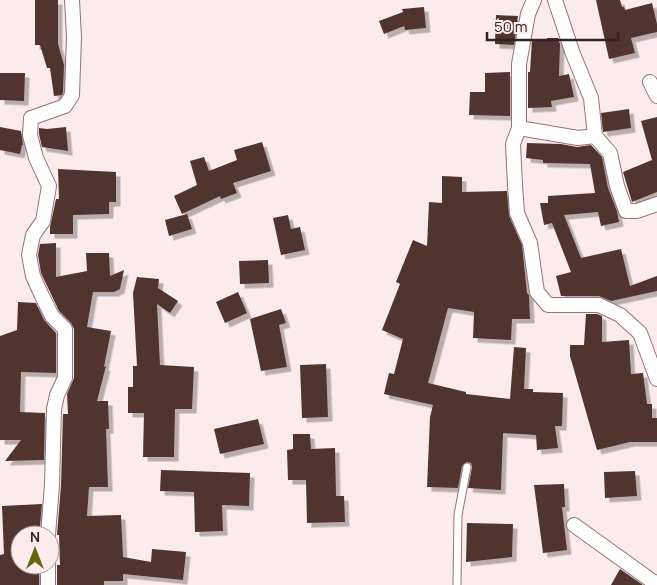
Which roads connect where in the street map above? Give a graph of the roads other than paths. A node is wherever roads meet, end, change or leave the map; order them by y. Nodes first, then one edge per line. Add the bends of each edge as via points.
1 (72, 0) edge
2 (534, 0) edge
3 (555, 0) edge
4 (650, 82) dead end
5 (657, 96) edge
6 (519, 128) junction
7 (595, 136) junction
8 (657, 204) edge
9 (657, 379) edge
10 (467, 467) dead end
11 (49, 525) edge
12 (574, 525) dead end
13 (657, 583) edge
14 (457, 585) edge

1 - 11 street via 72,95 64,106 31,118 30,135 49,186 43,221 33,235 29,255 33,276 42,296 52,316 64,329 64,378 54,409
2 - 6 street via 528,14 519,64
3 - 7 street via 591,98
4 - 5 street
6 - 7 street via 578,138
6 - 9 street via 513,144 517,213 530,243 537,292 548,305 599,305 620,315 640,333
7 - 8 street via 610,153 626,211
10 - 14 lane via 458,515
12 - 13 street via 622,562

